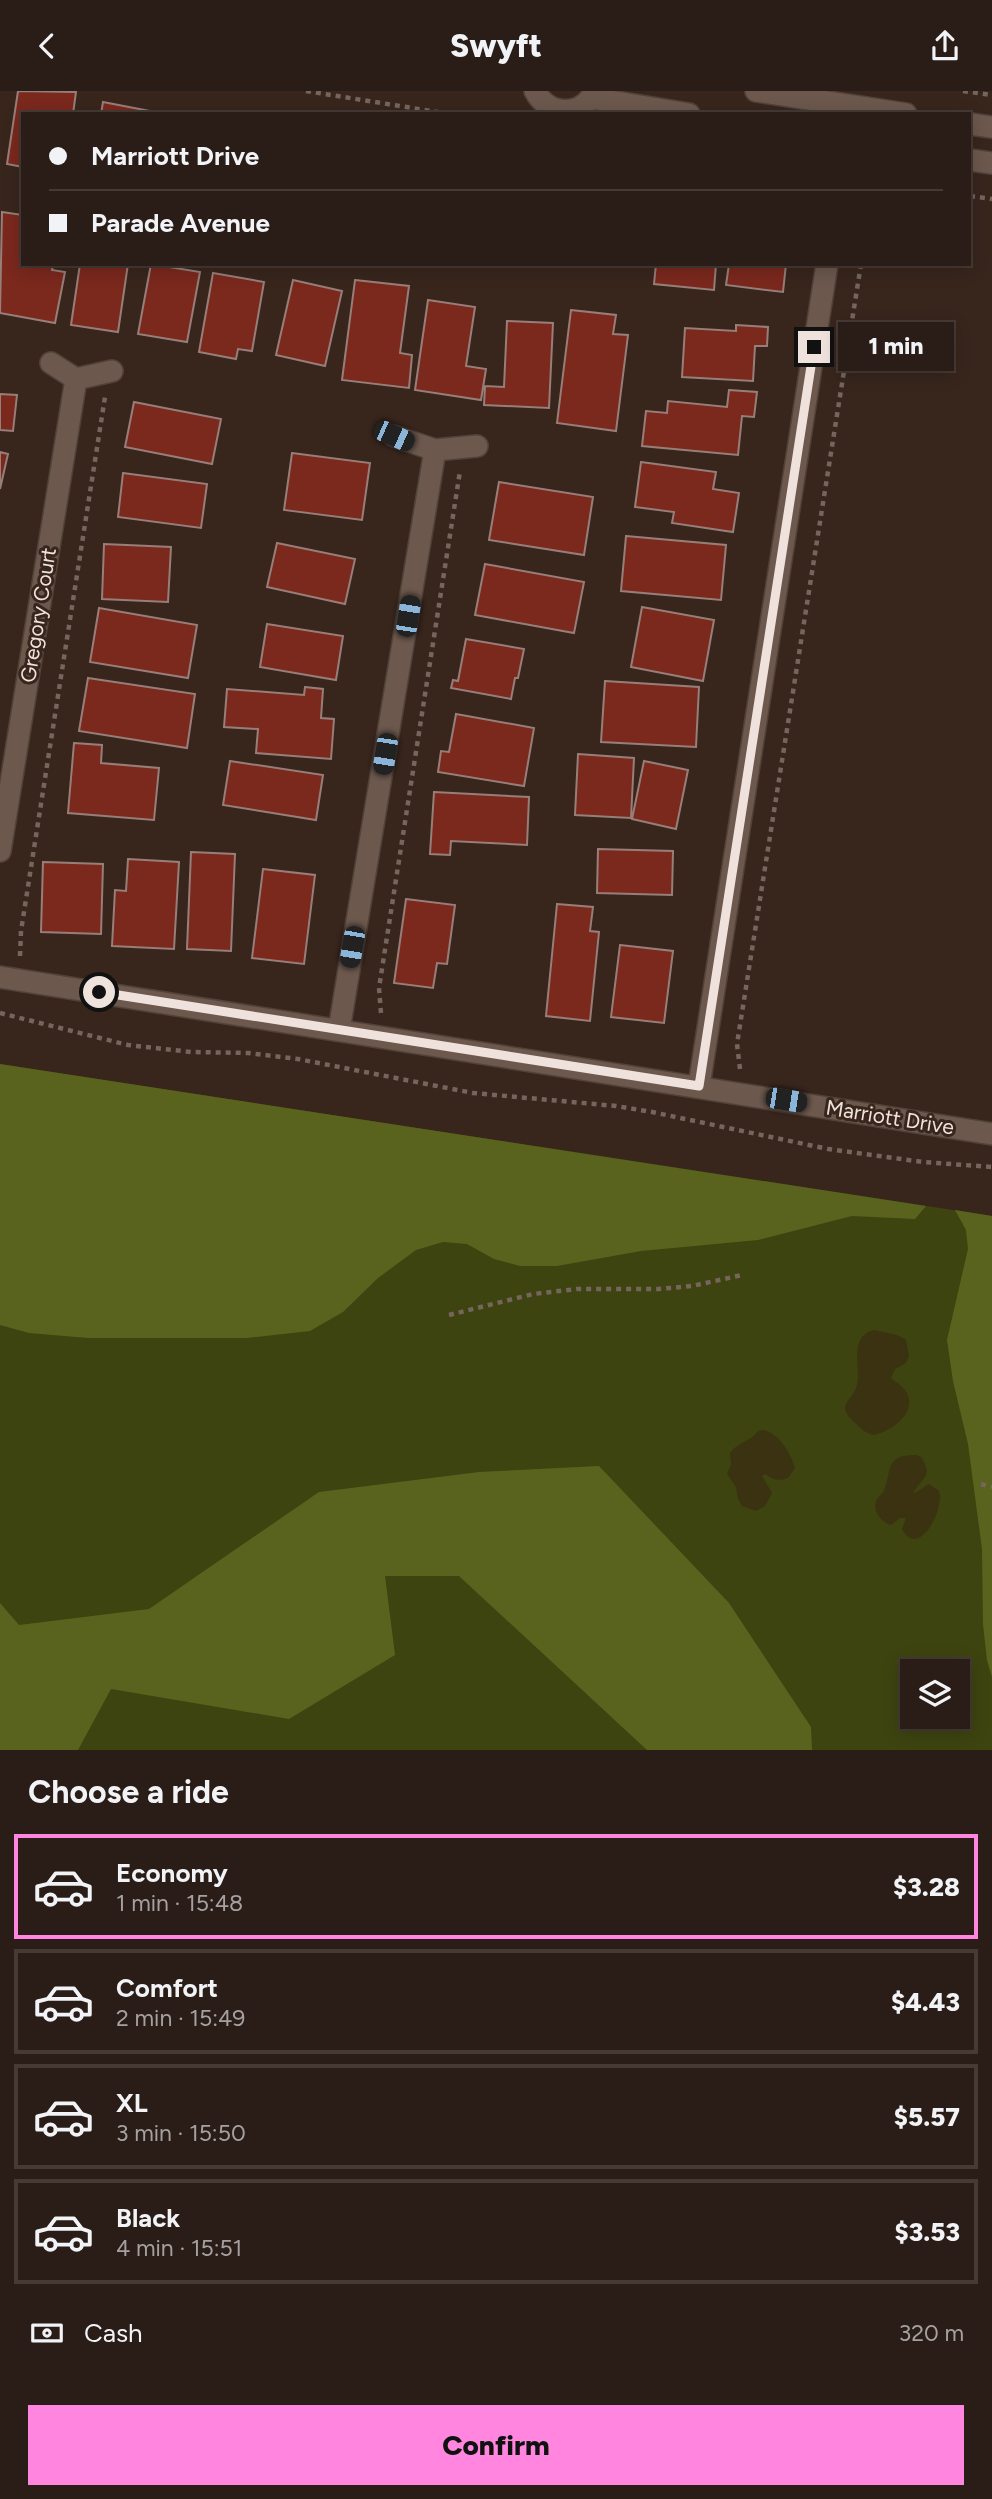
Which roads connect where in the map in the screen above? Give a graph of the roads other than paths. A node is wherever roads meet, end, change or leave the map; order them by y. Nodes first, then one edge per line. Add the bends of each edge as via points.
1 (535, 91) edge
2 (756, 91) edge
3 (593, 95) edge
4 (850, 109) edge
5 (678, 112) edge
6 (884, 112) edge
7 (971, 124) edge
8 (992, 127) edge
9 (971, 160) edge
10 (992, 163) edge
11 (827, 266) edge
12 (51, 363) dead end
13 (109, 371) road end
14 (76, 379) junction
15 (394, 436) dead end
16 (477, 446) dead end
17 (435, 450) junction
18 (0, 851) edge
19 (10, 978) edge
20 (338, 1030) junction
21 (699, 1086) junction
22 (992, 1134) edge

1 - 3 street via 546,105 565,111 575,110
2 - 4 street
3 - 5 street
4 - 6 street
7 - 8 street
9 - 10 street
11 - 21 street
12 - 14 street
13 - 14 street
14 - 18 street, Gregory Court
15 - 17 street
16 - 17 street
17 - 20 street
19 - 20 street, Marriott Drive
20 - 21 street, Marriott Drive
21 - 22 street, Marriott Drive

